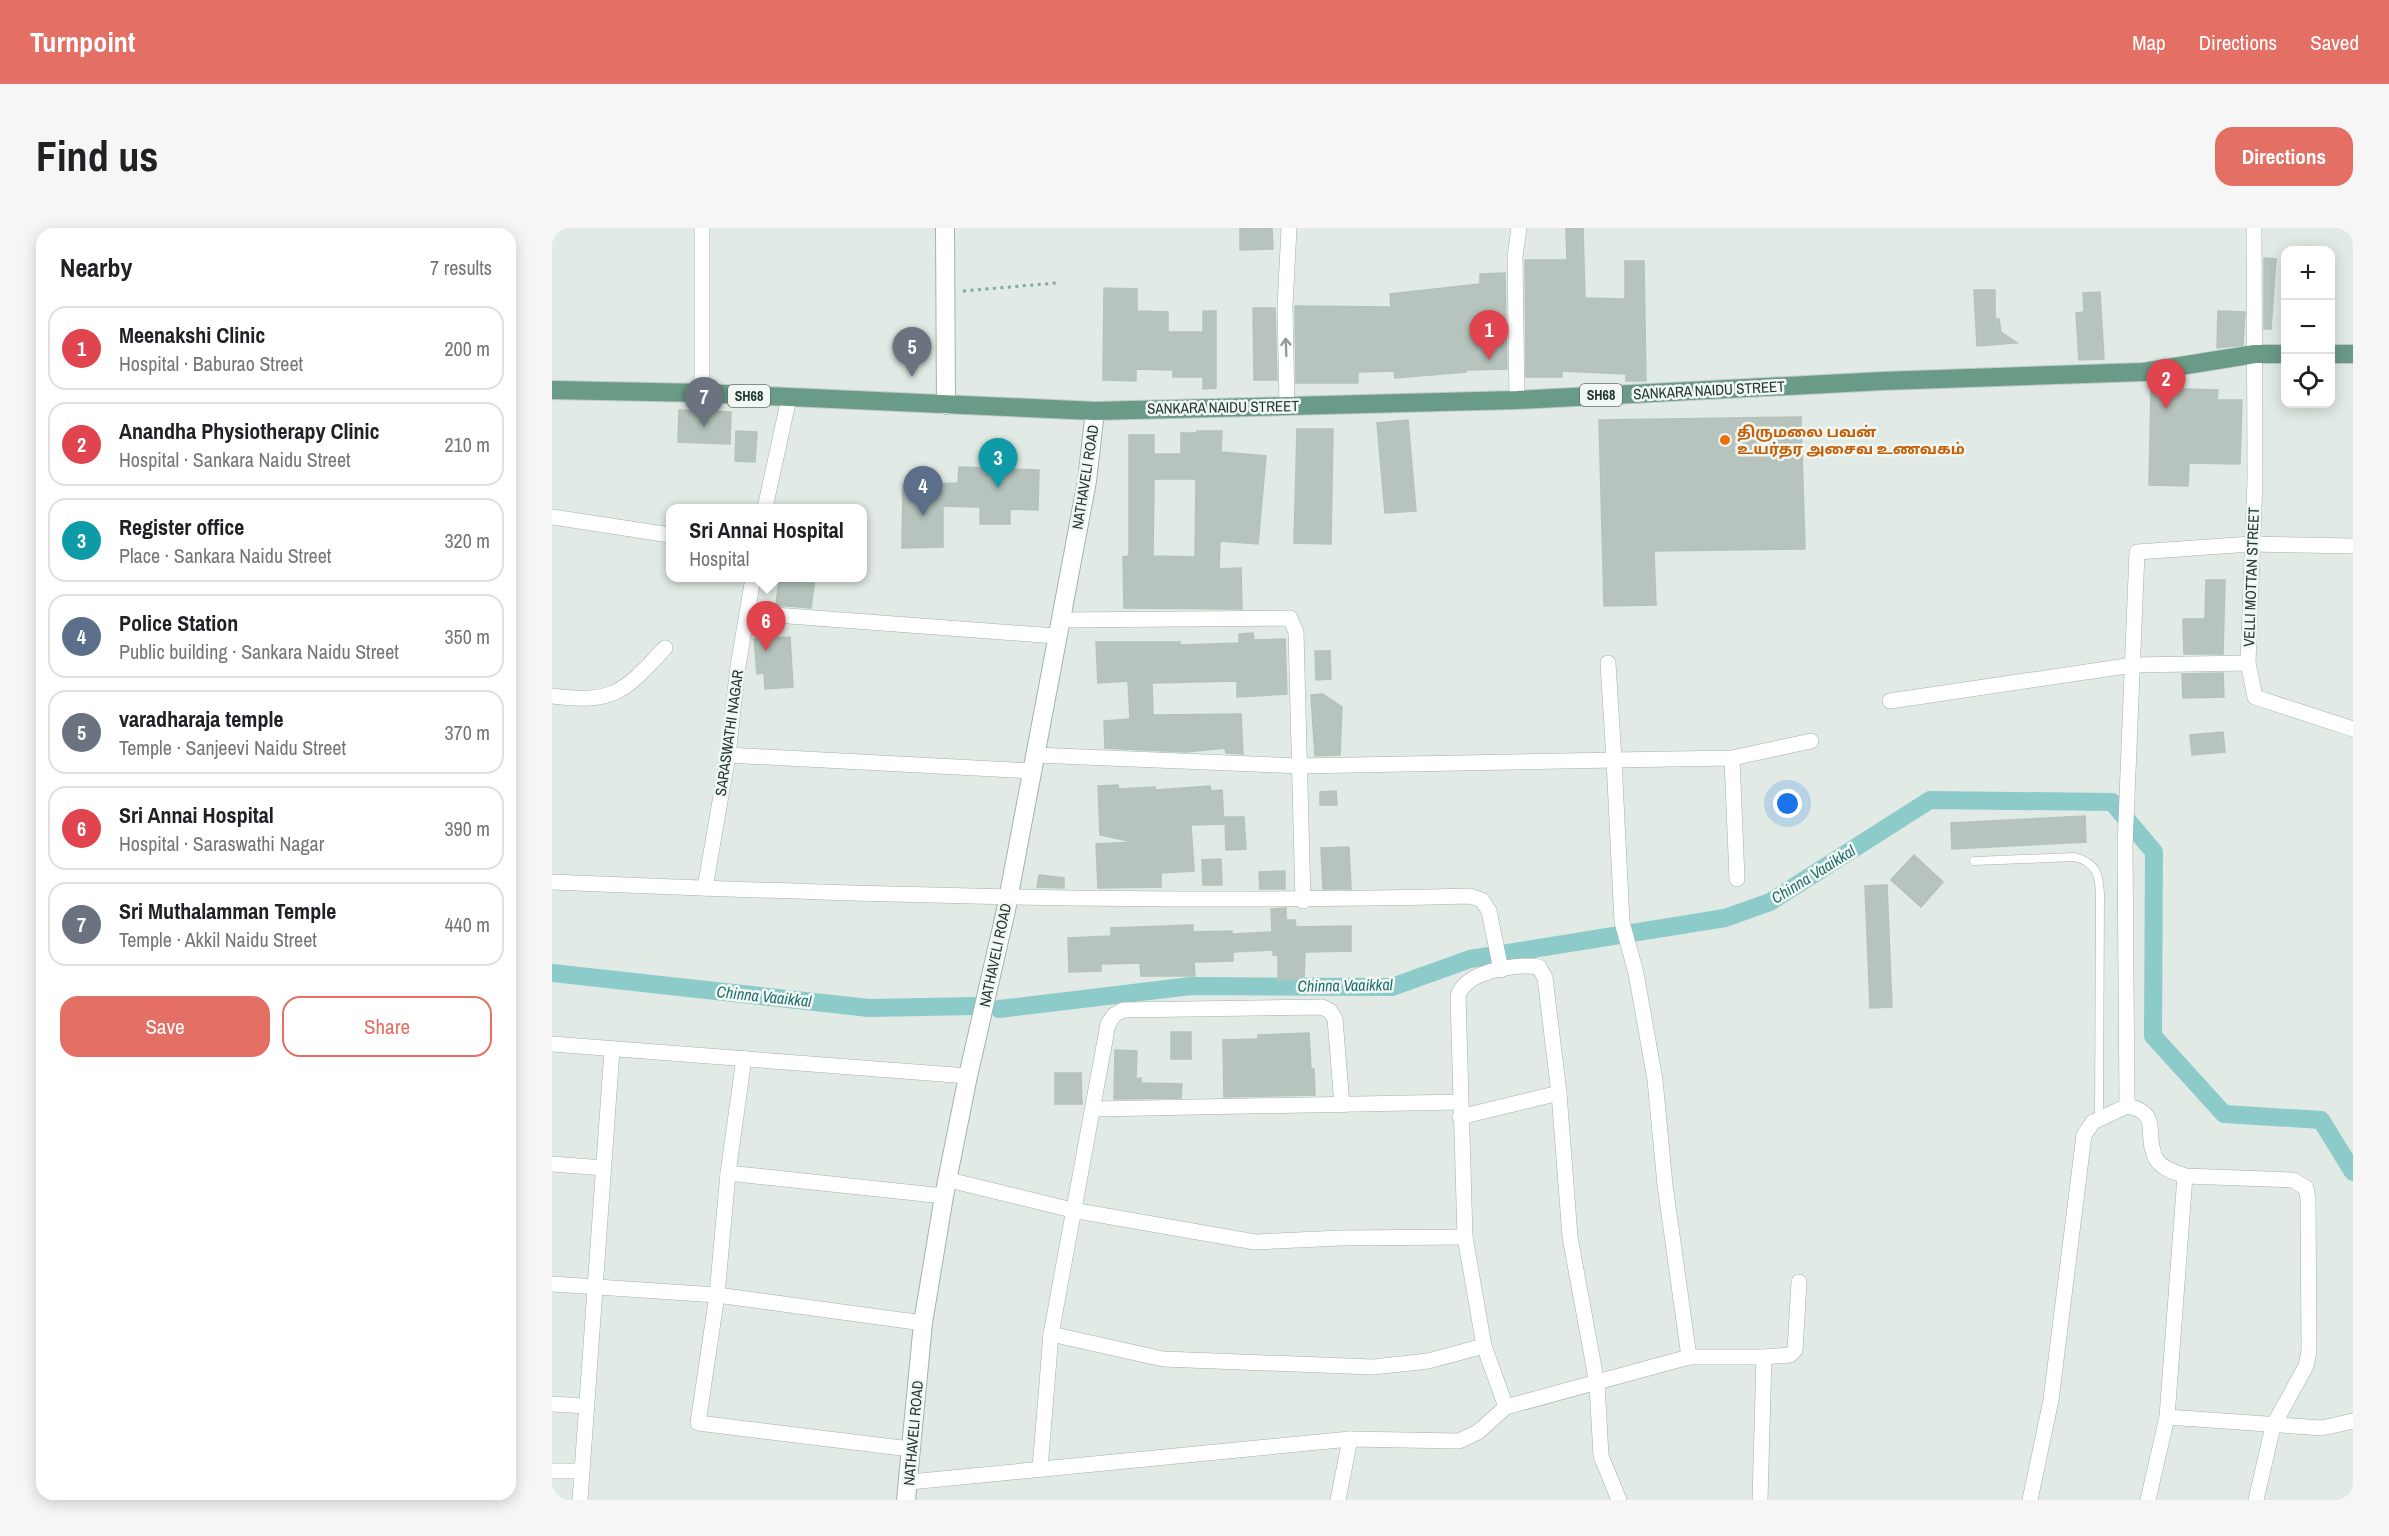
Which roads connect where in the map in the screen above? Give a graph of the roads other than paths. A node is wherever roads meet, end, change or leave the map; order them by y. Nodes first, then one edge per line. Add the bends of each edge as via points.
1 (702, 228) edge
2 (945, 228) edge
3 (1289, 228) edge
4 (1519, 228) edge
5 (2254, 228) edge
6 (2255, 354) junction
7 (2281, 354) edge
8 (2335, 354) edge
9 (2353, 354) edge
10 (552, 390) edge
11 (702, 393) junction
12 (789, 398) junction
13 (1517, 400) junction
14 (946, 405) junction
15 (1287, 406) junction
16 (1095, 411) junction
17 (766, 504) edge
18 (552, 517) edge
19 (666, 534) edge
20 (2251, 544) junction
21 (2353, 546) edge
22 (753, 582) edge
23 (749, 613) junction
24 (1058, 628) junction
25 (665, 648) dead end
26 (1608, 663) dead end
27 (2248, 663) junction
28 (2133, 665) junction
29 (552, 696) edge
30 (1890, 701) dead end
31 (2353, 729) edge
32 (1811, 741) dead end
33 (728, 755) junction
34 (1732, 758) junction
35 (1614, 760) junction
36 (1034, 763) junction
37 (1301, 766) junction
38 (1974, 861) dead end
39 (1737, 879) dead end
40 (552, 882) edge
41 (705, 888) junction
42 (1008, 898) junction
43 (1303, 901) junction
44 (1500, 965) junction
45 (552, 1044) edge
46 (612, 1050) junction
47 (744, 1058) junction
48 (968, 1076) junction
49 (1559, 1093) junction
50 (1342, 1105) junction
51 (2127, 1106) junction
52 (1094, 1109) junction
53 (1460, 1109) junction
54 (2099, 1119) junction
55 (552, 1164) edge
56 (604, 1168) junction
57 (728, 1173) junction
58 (2185, 1176) junction
59 (947, 1188) junction
60 (1072, 1210) junction
61 (1466, 1237) junction
62 (1799, 1282) dead end
63 (552, 1284) edge
64 (594, 1288) junction
65 (717, 1295) junction
66 (923, 1323) junction
67 (1051, 1334) junction
68 (1484, 1346) junction
69 (1689, 1357) junction
70 (1764, 1357) junction
71 (1597, 1384) junction
72 (552, 1404) edge
73 (587, 1406) junction
74 (1506, 1407) junction
75 (2167, 1417) junction
76 (2353, 1421) edge
77 (2273, 1426) junction
78 (1350, 1439) junction
79 (910, 1449) junction
80 (1040, 1468) junction
81 (552, 1471) edge
82 (581, 1471) junction
83 (910, 1482) junction
84 (580, 1500) edge
85 (906, 1500) edge
86 (1338, 1500) edge
87 (1619, 1500) edge
88 (1760, 1500) edge
89 (2030, 1500) edge
90 (2148, 1500) edge
91 (2256, 1500) edge

1 - 11 street
2 - 14 street
15 -> 3 street via 1285,307
4 - 13 street via 1515,257
5 - 6 street, VELLI MOTTAN STREET
6 - 7 main road, SH68
6 - 13 main road, SANKARA NAIDU STREET / SH68 via 2143,372
6 - 20 street, VELLI MOTTAN STREET
8 - 9 main road
10 - 11 main road, SH68
11 - 12 main road, SH68
12 - 14 main road, SH68
12 - 17 street
13 - 15 main road, SANKARA NAIDU STREET / SH68
14 - 16 main road, SANKARA NAIDU STREET / SH68
15 - 16 main road, SANKARA NAIDU STREET / SH68
16 - 24 street, NATHAVELI ROAD via 1087,481
18 - 19 street
20 - 21 street
20 - 27 street, VELLI MOTTAN STREET
20 - 28 street via 2137,552
22 - 23 street, SARASWATHI NAGAR
23 - 24 street
23 - 33 street, SARASWATHI NAGAR via 738,666
24 - 36 street, NATHAVELI ROAD
24 - 37 street via 1290,618 1296,632
25 - 29 street via 631,685 617,693 582,700
26 - 35 street
27 - 28 street
27 - 31 street, VELLI MOTTAN STREET via 2255,697
28 - 30 street
28 - 51 street via 2125,846
32 - 34 street
33 - 36 street
33 - 41 street, SARASWATHI NAGAR
34 - 35 street
34 - 39 street
35 - 37 street
35 - 69 street via 1622,922 1636,973 1655,1080
36 - 37 street
36 - 42 street, NATHAVELI ROAD
37 - 43 street
38 - 54 lane via 2075,857 2096,868 2100,894
40 - 41 street
41 - 42 street
42 - 43 street
42 - 48 street, NATHAVELI ROAD
43 - 44 street via 1470,896 1482,900 1489,911
44 - 49 street via 1533,966 1544,972
44 - 53 street via 1460,990
45 - 46 street
46 - 47 street
46 - 56 street
47 - 48 street
47 - 57 street
48 - 59 street, NATHAVELI ROAD
49 - 53 street
49 - 71 street via 1570,1237
50 - 52 street
50 - 52 street via 1335,1018 1322,1007 1123,1010 1108,1024
50 - 53 street
51 - 54 street
51 - 58 street via 2140,1108 2149,1118 2157,1160
52 - 60 street
53 - 61 street
54 - 89 street via 2084,1135 2051,1400
55 - 56 street
56 - 64 street
57 - 59 street
57 - 65 street
58 - 75 street
58 - 77 street via 2293,1180 2306,1188 2309,1352 2306,1366
59 - 60 street
59 - 66 street, NATHAVELI ROAD
60 - 61 street via 1255,1242
60 - 67 street
61 - 68 street
62 - 70 street via 1796,1350 1790,1355
63 - 64 street
64 - 65 street
64 - 73 street
65 - 66 street
65 - 79 street via 699,1423
66 - 79 street, NATHAVELI ROAD
67 - 68 street via 1163,1359 1372,1367 1428,1361
67 - 80 street
68 - 74 street
69 - 70 street
69 - 71 street via 1625,1372
70 - 88 street
71 - 74 street
71 - 87 street via 1601,1456
72 - 73 street
73 - 82 street
74 - 78 street via 1478,1432 1459,1442
75 - 77 street
75 - 90 street
76 - 77 street via 2322,1428
77 - 91 street
78 - 80 street
78 - 86 street
79 - 83 street, NATHAVELI ROAD
80 - 83 street
81 - 82 street
82 - 84 street
83 - 85 street, NATHAVELI ROAD

